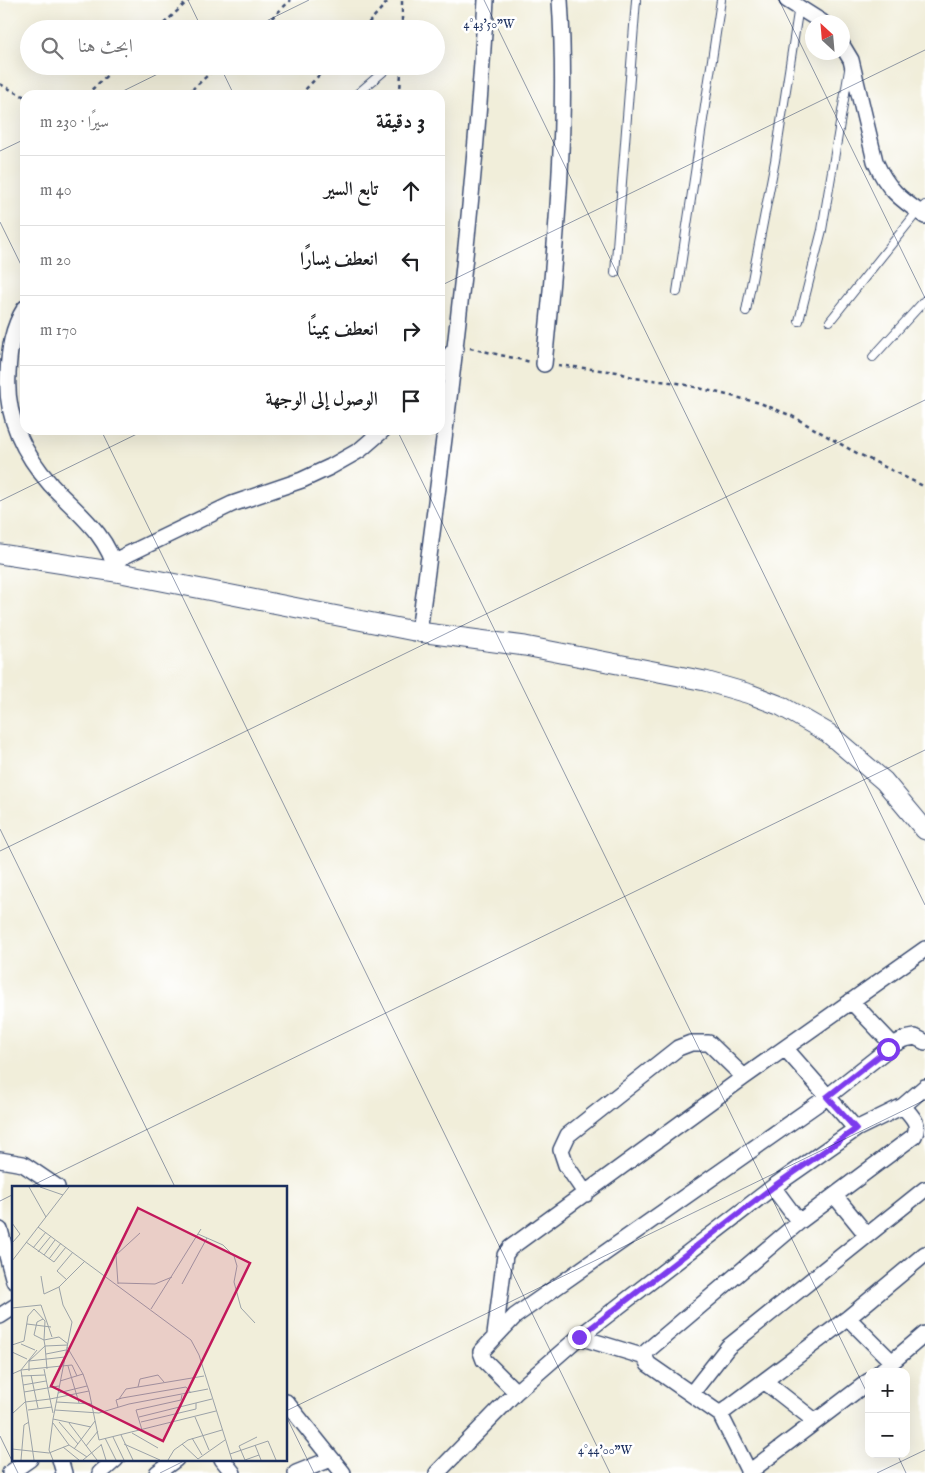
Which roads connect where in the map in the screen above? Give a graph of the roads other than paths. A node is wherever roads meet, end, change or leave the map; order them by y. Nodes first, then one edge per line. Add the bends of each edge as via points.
1 (486, 0) edge
2 (560, 0) edge
3 (636, 0) edge
4 (722, 0) edge
5 (795, 2) edge
6 (813, 15) edge
7 (851, 60) joint
8 (379, 75) edge
9 (362, 90) edge
10 (923, 210) edge
11 (616, 273) dead end
12 (677, 292) dead end
13 (925, 300) edge
14 (746, 312) dead end
15 (20, 318) edge
16 (799, 320) dead end
17 (830, 321) dead end
18 (456, 348) junction
19 (873, 357) dead end
20 (445, 360) edge
21 (544, 364) road end
22 (445, 432) edge
23 (378, 435) edge
24 (445, 435) edge
25 (0, 554) edge
26 (115, 567) junction
27 (419, 632) junction
28 (925, 830) edge
29 (925, 949) edge
30 (850, 1001) junction
31 (925, 1042) edge
32 (894, 1045) junction
33 (785, 1048) junction
34 (744, 1077) junction
35 (925, 1087) edge
36 (827, 1097) junction
37 (903, 1106) junction
38 (856, 1129) junction
39 (0, 1160) edge
40 (56, 1186) edge
41 (773, 1187) junction
42 (925, 1189) edge
43 (586, 1194) junction
44 (835, 1196) junction
45 (799, 1222) junction
46 (0, 1231) edge
47 (866, 1234) junction
48 (925, 1254) edge
49 (12, 1273) edge
50 (12, 1309) edge
51 (0, 1316) edge
52 (848, 1318) junction
53 (925, 1334) edge
54 (495, 1335) junction
55 (579, 1337) junction
56 (645, 1357) junction
57 (892, 1362) junction
58 (885, 1368) edge
59 (764, 1381) junction
60 (865, 1383) edge
61 (516, 1392) junction
62 (692, 1393) junction
63 (288, 1405) edge
64 (720, 1414) junction
65 (815, 1421) junction
66 (331, 1459) junction
67 (29, 1460) edge
68 (60, 1460) edge
69 (115, 1460) edge
70 (175, 1460) edge
71 (223, 1460) edge
72 (749, 1472) edge
73 (10, 1473) edge
74 (64, 1473) edge
75 (100, 1473) edge
76 (157, 1473) edge
77 (233, 1473) edge
78 (296, 1473) edge
79 (343, 1473) edge
80 (437, 1473) edge

1 - 18 street via 480,107
2 - 21 street via 563,48 560,164
3 - 11 lane
4 - 12 lane
5 - 6 street
5 - 14 lane via 775,161
7 - 10 street via 875,161 882,177 894,194
7 - 16 lane via 822,230
8 - 9 lane
10 - 17 lane
13 - 19 lane
15 - 26 street via 8,355 7,386 17,435 52,486 99,533
18 - 20 street
18 - 22 street
23 - 26 street via 360,450 323,470 232,504
24 - 27 street
25 - 26 street
26 - 27 street
27 - 28 street via 525,646 705,681 781,706 828,732 884,781
29 - 30 street
30 - 32 street
30 - 33 street
31 - 32 street via 915,1037
32 - 36 street
33 - 34 street
33 - 36 street
34 - 43 street
34 - 43 street via 709,1043 691,1043 678,1048 568,1134 561,1150 566,1165
35 - 37 street
36 - 38 street
36 - 54 street via 515,1316
37 - 38 street
37 - 44 street via 917,1123 914,1136
38 - 41 street
39 - 40 street via 23,1164
41 - 45 street
41 - 55 street
42 - 47 street
43 - 54 street via 510,1248 505,1255
44 - 45 street
44 - 47 street
45 - 56 street via 647,1351
46 - 49 street
47 - 62 street via 728,1347
48 - 52 street
50 - 51 street
52 - 57 street
52 - 59 street
53 - 57 street
54 - 61 street via 482,1355
55 - 56 street
55 - 61 street
56 - 62 street via 648,1364
57 - 58 street
59 - 64 street
59 - 65 street
60 - 65 street
61 - 80 street
62 - 64 street
63 - 66 street
64 - 72 street
65 - 72 street
66 - 78 street
66 - 79 street
67 - 73 street
68 - 74 street
69 - 75 street
70 - 76 street
71 - 77 street

